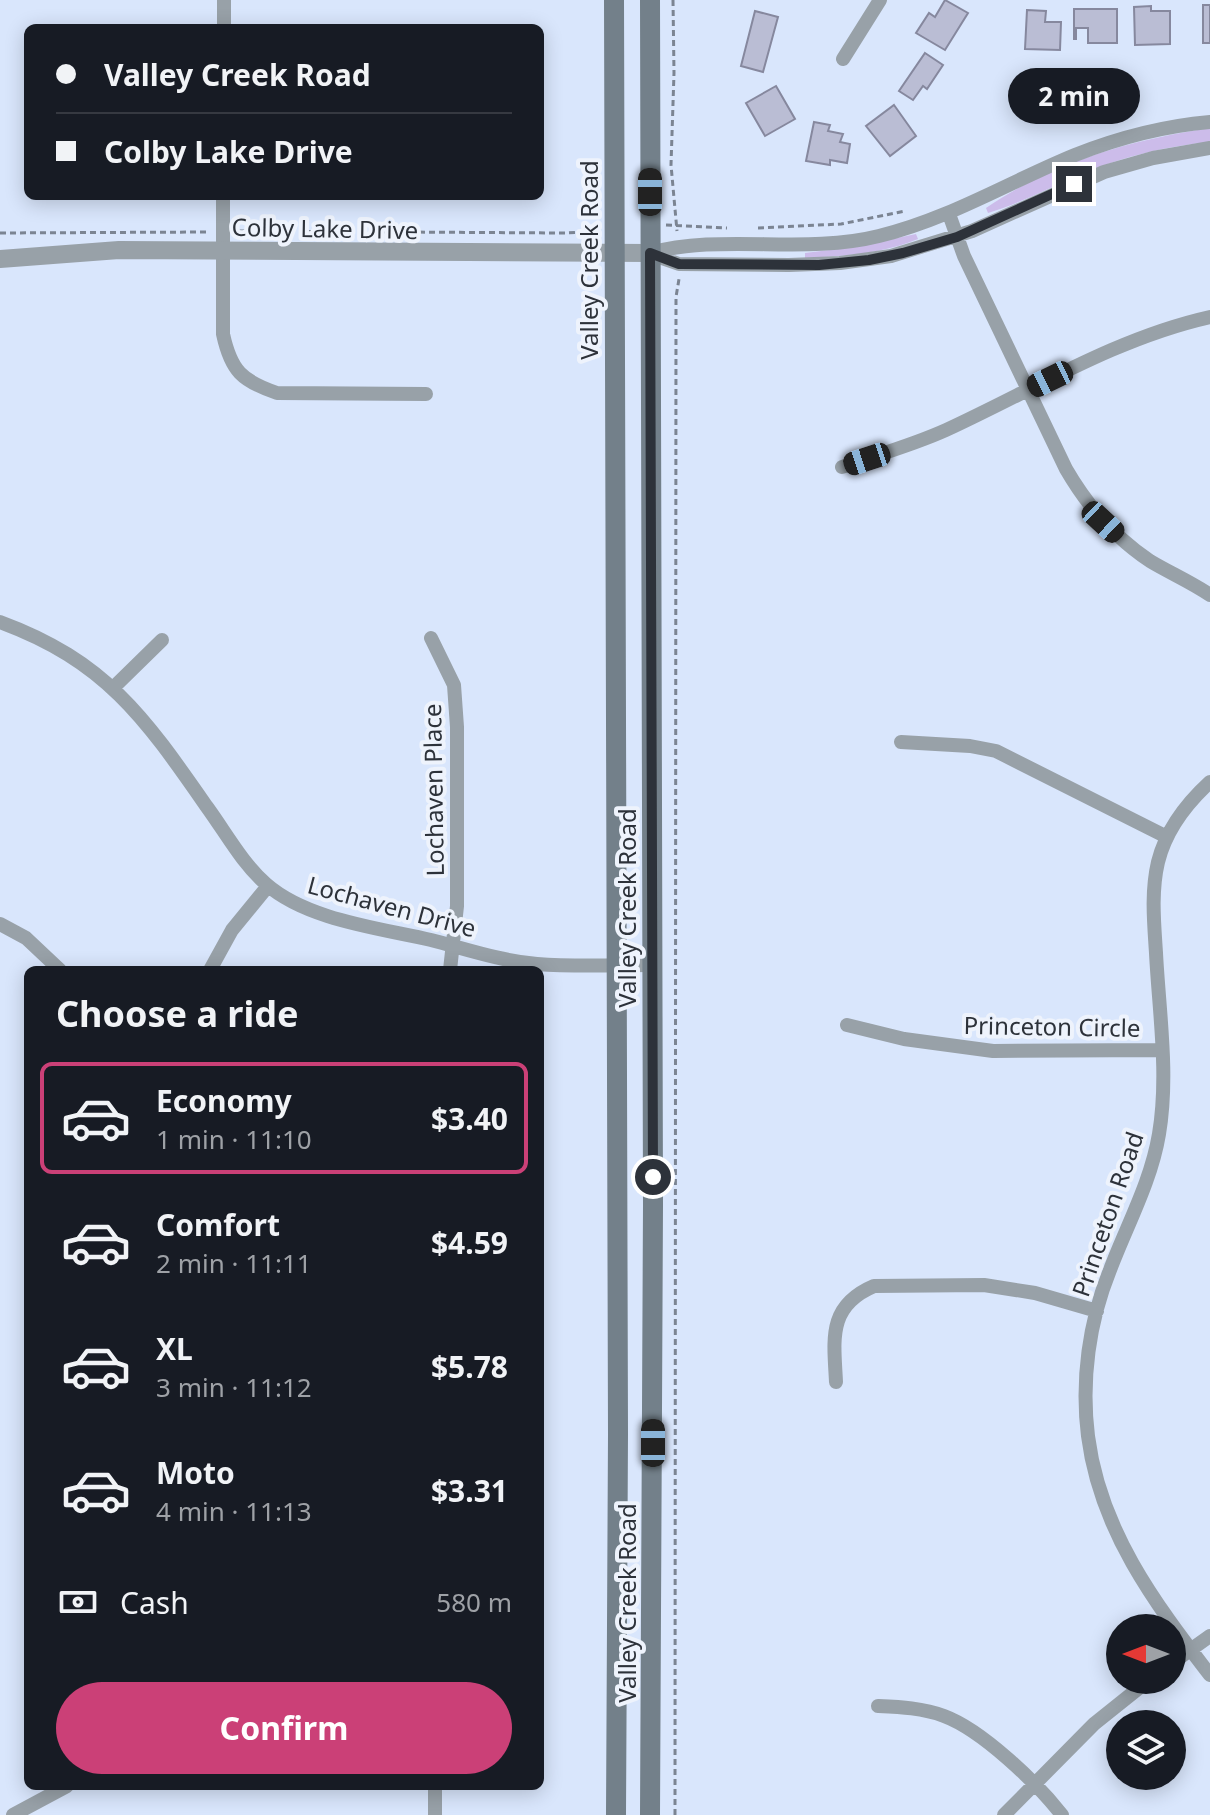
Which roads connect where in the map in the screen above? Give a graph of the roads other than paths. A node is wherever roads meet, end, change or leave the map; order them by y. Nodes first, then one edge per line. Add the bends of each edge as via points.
1 (224, 0) edge
2 (614, 0) edge
3 (650, 0) edge
4 (880, 0) edge
5 (224, 24) edge
6 (843, 59) dead end
7 (1210, 122) edge
8 (1210, 148) edge
9 (223, 200) edge
10 (949, 214) junction
11 (957, 237) junction
12 (223, 250) junction
13 (650, 253) junction
14 (614, 254) junction
15 (0, 259) edge
16 (1210, 317) edge
17 (1028, 390) junction
18 (426, 394) dead end
19 (842, 467) dead end
20 (1210, 595) edge
21 (0, 622) edge
22 (431, 638) dead end
23 (162, 640) dead end
24 (114, 687) junction
25 (901, 742) dead end
26 (1210, 782) edge
27 (1167, 837) junction
28 (268, 886) junction
29 (0, 924) edge
30 (454, 946) junction
31 (616, 965) junction
32 (652, 965) junction
33 (56, 966) edge
34 (212, 966) edge
35 (451, 966) edge
36 (847, 1025) dead end
37 (1161, 1050) junction
38 (1097, 1311) junction
39 (836, 1382) dead end
40 (1210, 1636) edge
41 (1191, 1650) junction
42 (1186, 1653) edge
43 (1210, 1675) edge
44 (1132, 1694) edge
45 (878, 1706) dead end
46 (1034, 1786) junction
47 (60, 1790) edge
48 (435, 1790) edge
49 (0, 1808) edge
50 (4, 1815) edge
51 (13, 1815) edge
52 (435, 1815) edge
53 (616, 1815) edge
54 (650, 1815) edge
55 (1004, 1815) edge
56 (1020, 1815) edge
57 (1062, 1815) edge

1 - 5 street
2 - 14 main road, Valley Creek Road
3 - 13 main road, Valley Creek Road
4 - 6 street
7 - 10 street, Colby Lake Drive via 1095,148
8 - 11 street, Colby Lake Drive via 1104,172
9 - 12 street
10 - 11 street
10 - 13 street, Colby Lake Drive via 846,242 678,246
11 - 13 street, Colby Lake Drive via 891,256 831,264 679,264
11 - 17 street
12 - 14 street, Colby Lake Drive
12 - 15 street, Colby Lake Drive
12 - 18 street via 228,355 236,371 256,386 299,395
13 - 14 street, Colby Lake Drive
13 - 32 main road, Valley Creek Road
14 - 31 main road, Valley Creek Road
16 - 17 street via 1145,336
17 - 19 street via 917,442
17 - 20 street via 1066,469 1103,522 1152,562
21 - 24 street, Lochaven Drive via 79,660
22 - 30 street, Lochaven Place via 454,685
23 - 24 street
24 - 28 street, Lochaven Drive via 158,736
25 - 27 street via 996,751
26 - 27 street, Princeton Road
27 - 37 street, Princeton Road via 1153,897
28 - 30 street, Lochaven Drive via 322,914
28 - 34 street via 232,930
29 - 33 street via 26,938
30 - 31 street, Lochaven Drive via 538,964
30 - 35 street, Lochaven Place
31 - 32 street, Lochaven Drive
31 - 53 main road, Valley Creek Road
32 - 54 main road, Valley Creek Road
36 - 37 street, Princeton Circle via 993,1051
37 - 38 street, Princeton Road via 1162,1102 1151,1168
38 - 39 street via 997,1287 874,1286 859,1292 837,1319
38 - 41 street, Princeton Road via 1085,1403 1097,1484 1135,1571
40 - 41 street
41 - 42 street
41 - 43 street, Princeton Road
44 - 46 street
45 - 46 street via 914,1707 945,1716 972,1731
46 - 55 street
46 - 56 street
46 - 57 street
47 - 51 street
48 - 52 street
49 - 50 street

